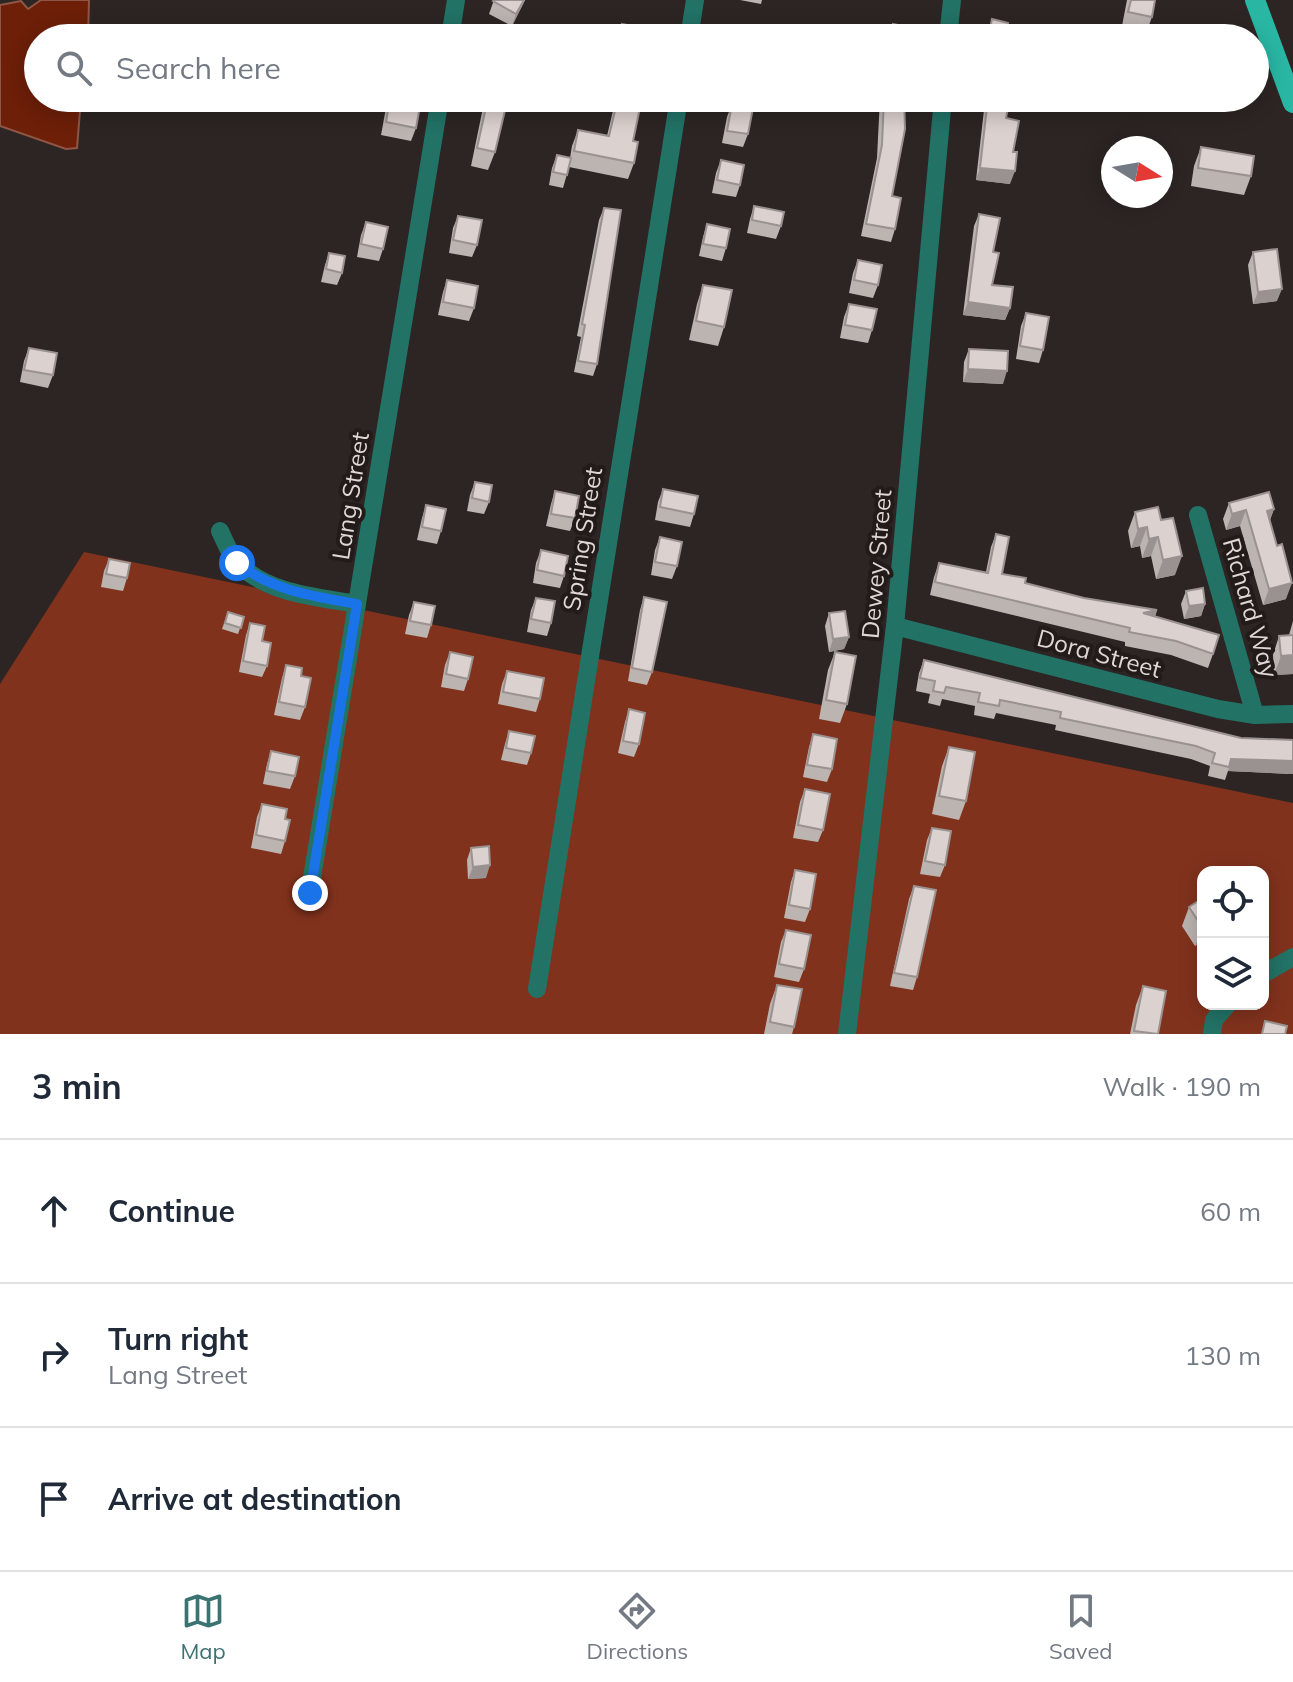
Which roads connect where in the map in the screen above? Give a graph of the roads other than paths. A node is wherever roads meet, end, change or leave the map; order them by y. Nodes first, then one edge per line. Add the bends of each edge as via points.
1 (456, 0) edge
2 (695, 0) edge
3 (952, 0) edge
4 (1255, 0) edge
5 (452, 24) edge
6 (691, 24) edge
7 (949, 24) edge
8 (1264, 24) edge
9 (1269, 38) edge
10 (1293, 103) edge
11 (438, 112) edge
12 (677, 112) edge
13 (942, 112) edge
14 (1198, 515) dead end
15 (220, 531) dead end
16 (357, 604) junction
17 (895, 626) junction
18 (1293, 714) edge
19 (1255, 715) junction
20 (308, 902) dead end
21 (1293, 957) edge
22 (1269, 971) edge
23 (537, 989) dead end
24 (1223, 1010) edge
25 (847, 1034) edge
26 (1212, 1034) edge

1 - 5 street
2 - 6 street
3 - 7 street
4 - 8 main road
9 - 10 main road
11 - 16 street, Lang Street
12 - 23 street, Spring Street
13 - 17 street, Dewey Street
14 - 19 street, Richard Way
15 - 16 street via 237,563 256,577 293,593
16 - 20 street, Lang Street
17 - 19 street, Dora Street
17 - 25 street, Dewey Street
18 - 19 street, Dora Street
21 - 22 street
24 - 26 street

